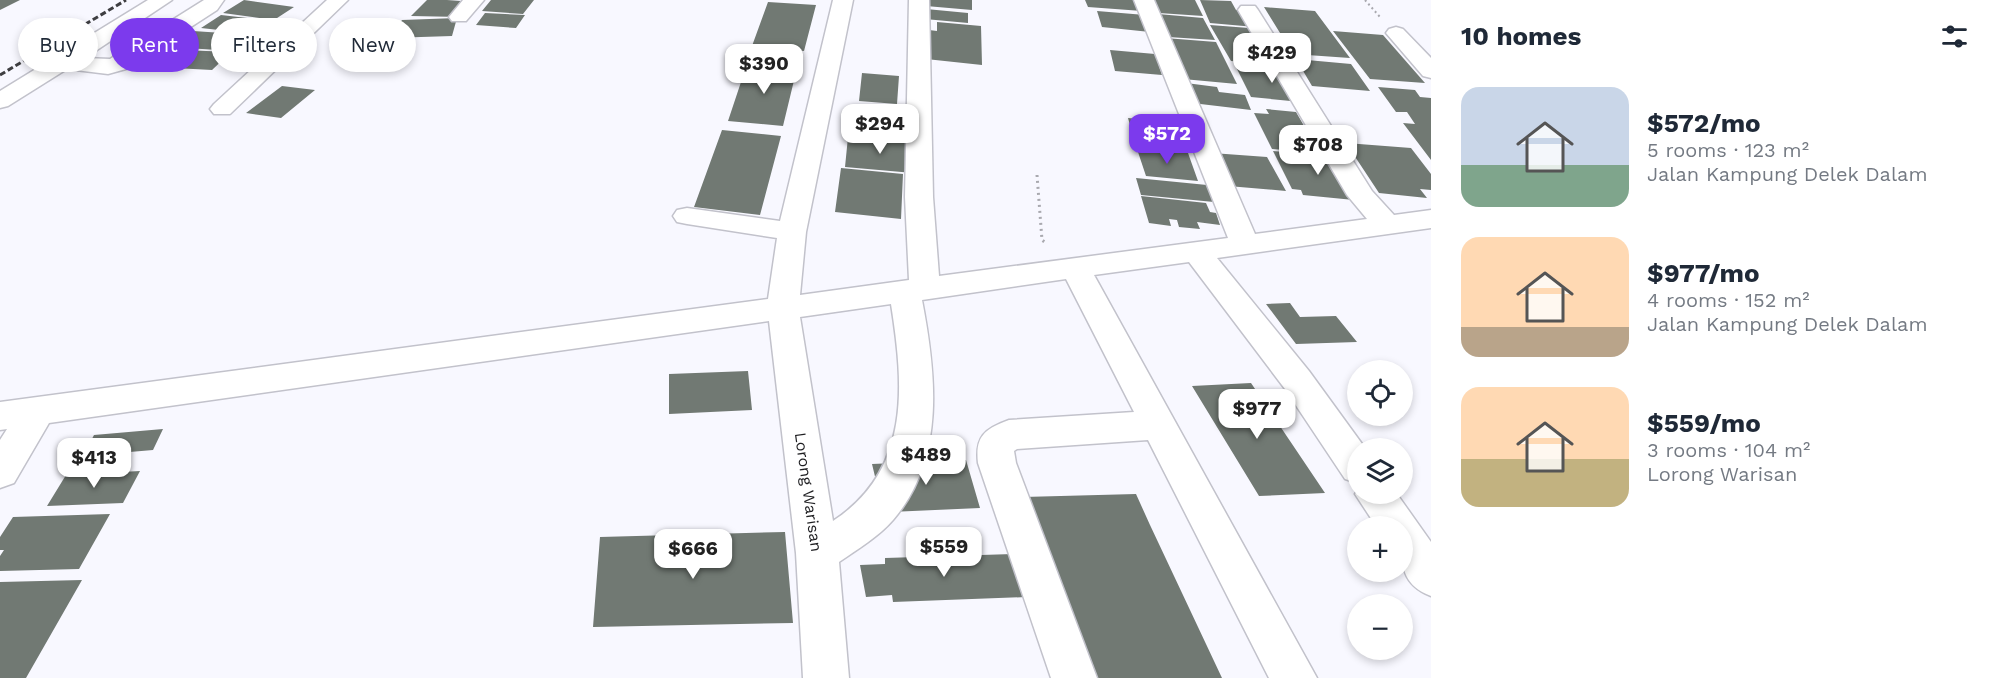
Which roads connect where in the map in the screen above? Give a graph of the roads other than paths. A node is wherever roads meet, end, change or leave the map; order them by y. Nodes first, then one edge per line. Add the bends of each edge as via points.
1 (162, 0) edge
2 (214, 0) edge
3 (338, 0) edge
4 (474, 0) edge
5 (843, 0) edge
6 (919, 0) edge
7 (1144, 0) edge
8 (1248, 10) dead end
9 (459, 17) dead end
10 (1396, 33) dead end
11 (98, 41) edge
12 (98, 66) edge
13 (49, 72) edge
14 (1431, 72) edge
15 (0, 101) edge
16 (222, 109) dead end
17 (687, 216) dead end
18 (1431, 219) edge
19 (1387, 225) junction
20 (792, 232) junction
21 (1245, 244) junction
22 (1197, 252) junction
23 (1075, 268) junction
24 (915, 290) junction
25 (783, 307) junction
26 (38, 410) junction
27 (0, 416) edge
28 (1160, 425) junction
29 (1347, 452) edge
30 (0, 472) edge
31 (1413, 550) edge
32 (817, 553) junction
33 (1431, 577) edge
34 (826, 678) edge
35 (1074, 678) edge
36 (1294, 678) edge

1 - 11 street
2 - 12 street via 118,64
3 - 16 street
4 - 9 street
5 - 20 street, Lorong Warisan
6 - 24 street
7 - 21 street
8 - 19 street via 1361,195
10 - 14 street
13 - 15 street
17 - 20 street
18 - 19 street
19 - 21 street
20 - 25 street, Lorong Warisan
21 - 22 street
22 - 23 street
22 - 29 street via 1297,380
23 - 24 street
23 - 28 street
24 - 25 street
24 - 32 street via 918,405 904,462 886,500 859,527
25 - 26 street
25 - 32 street, Lorong Warisan
26 - 27 street
26 - 30 street
28 - 35 street via 1009,435 995,446 997,463
28 - 36 street
31 - 33 street
32 - 34 street, Lorong Warisan

